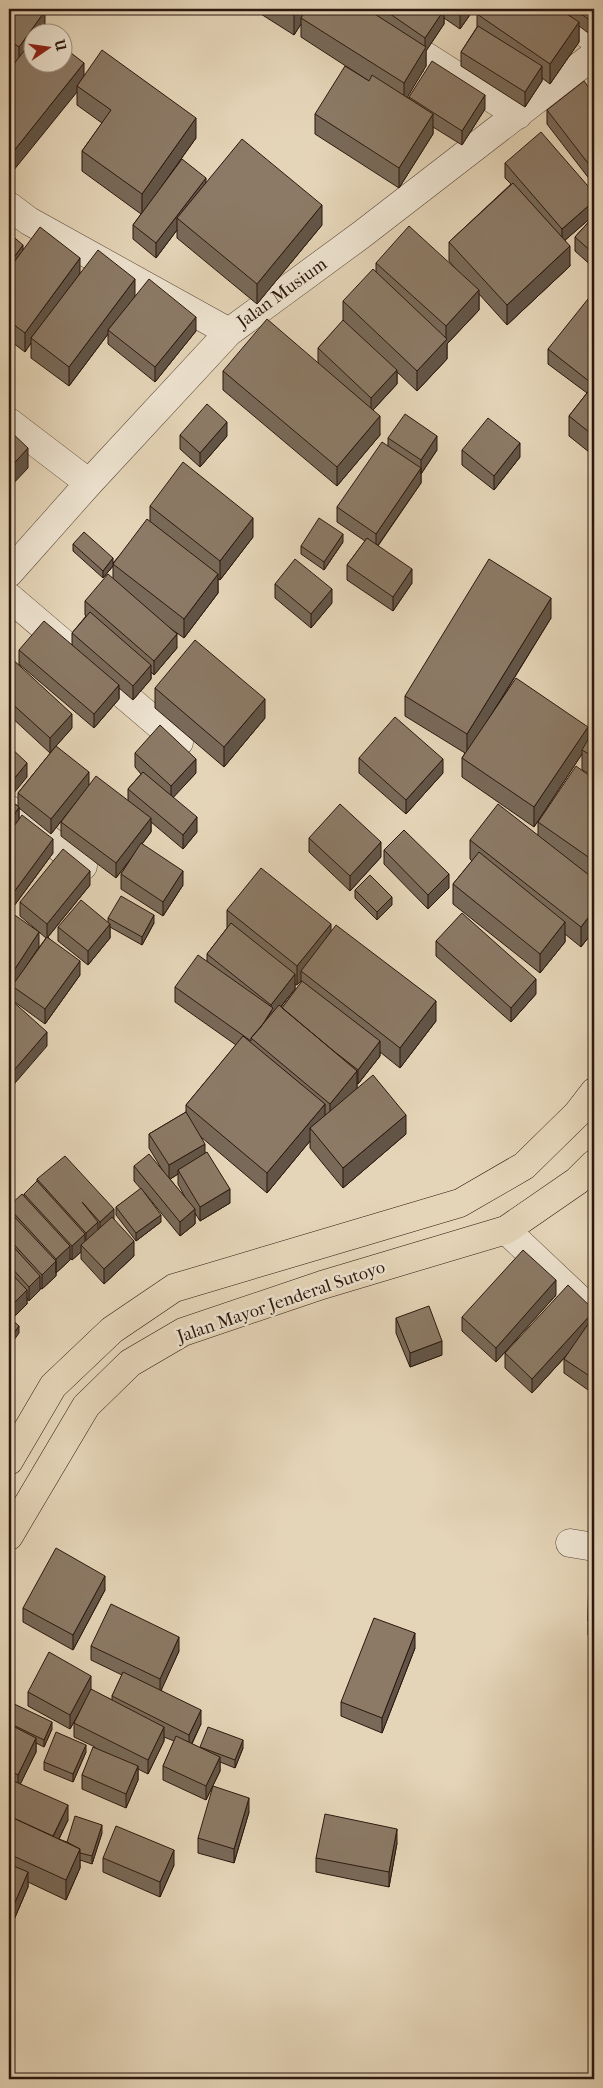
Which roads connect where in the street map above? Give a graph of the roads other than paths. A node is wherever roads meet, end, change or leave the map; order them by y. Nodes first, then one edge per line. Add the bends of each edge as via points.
1 (352, 9) edge
2 (552, 9) edge
3 (594, 40) edge
4 (594, 55) edge
5 (518, 115) junction
6 (9, 206) edge
7 (229, 332) junction
8 (9, 422) edge
9 (88, 483) junction
10 (9, 573) edge
11 (9, 597) edge
12 (179, 742) edge
13 (9, 809) edge
14 (83, 866) edge
15 (594, 1092) edge
16 (594, 1164) edge
17 (506, 1230) junction
18 (594, 1313) edge
19 (9, 1461) edge
20 (9, 1536) edge

1 - 5 street
2 - 3 street
4 - 5 street, Jalan Musium
5 - 7 street, Jalan Musium
6 - 7 street via 29,221
7 - 9 street, Jalan Musium
8 - 9 street
9 - 10 street, Jalan Musium
11 - 12 street
13 - 14 street
15 - 19 main road via 577,1114 524,1166 460,1202 174,1288 112,1330 53,1386
16 - 17 main road, Jalan Mayor Jenderal Sutoyo via 577,1181
17 - 18 street
17 - 20 main road, Jalan Mayor Jenderal Sutoyo via 322,1285 183,1332 130,1363 86,1406

